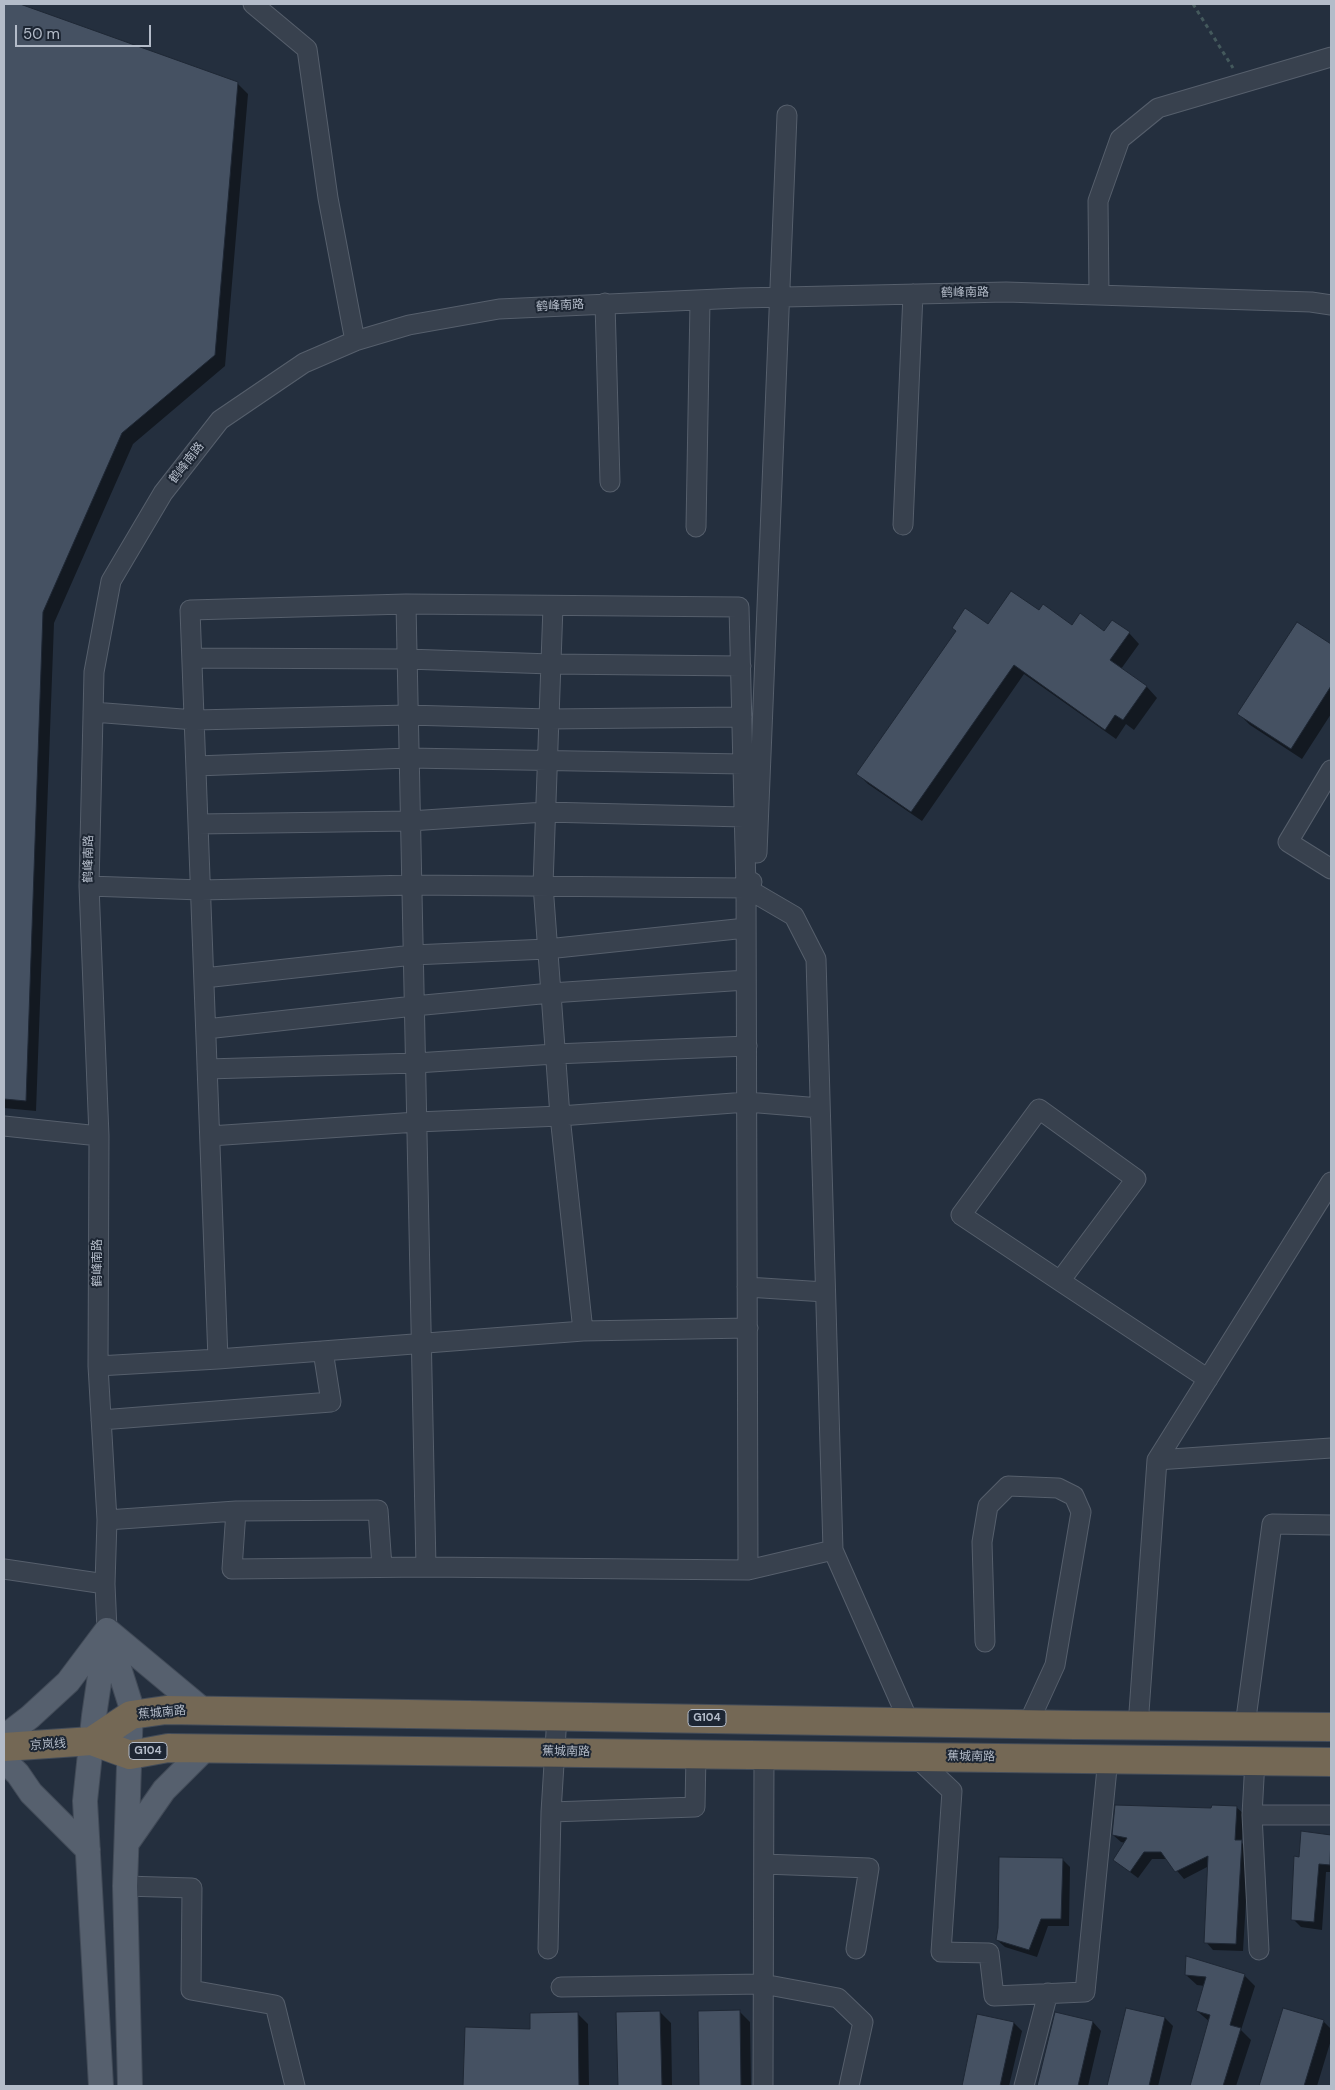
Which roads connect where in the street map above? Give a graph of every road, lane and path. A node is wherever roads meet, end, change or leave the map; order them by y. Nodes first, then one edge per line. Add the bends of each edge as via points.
1 (253, 4) edge
2 (1192, 4) edge
3 (1331, 57) edge
4 (1243, 83) junction
5 (787, 115) dead end
6 (913, 294) junction
7 (1099, 295) junction
8 (781, 297) junction
9 (700, 302) junction
10 (605, 303) junction
11 (1331, 305) edge
12 (355, 341) junction
13 (610, 482) dead end
14 (903, 525) dead end
15 (696, 527) dead end
16 (406, 604) junction
17 (553, 606) junction
18 (192, 658) junction
19 (407, 659) junction
20 (551, 664) junction
21 (741, 666) junction
22 (93, 712) junction
23 (408, 715) junction
24 (742, 717) junction
25 (549, 719) junction
26 (195, 720) junction
27 (409, 758) junction
28 (547, 760) junction
29 (743, 764) junction
30 (196, 766) junction
31 (1331, 770) edge
32 (546, 812) junction
33 (744, 817) junction
34 (410, 821) junction
35 (198, 824) junction
36 (1331, 869) edge
37 (412, 885) junction
38 (543, 885) junction
39 (89, 886) junction
40 (746, 888) junction
41 (201, 890) junction
42 (746, 928) junction
43 (548, 949) junction
44 (413, 955) junction
45 (204, 978) junction
46 (746, 980) junction
47 (551, 993) junction
48 (414, 1006) junction
49 (206, 1029) junction
50 (747, 1046) junction
51 (555, 1054) junction
52 (416, 1063) junction
53 (207, 1069) junction
54 (747, 1102) junction
55 (820, 1108) junction
56 (560, 1116) junction
57 (417, 1122) junction
58 (4, 1126) edge
59 (99, 1136) junction
60 (210, 1136) junction
61 (1331, 1182) edge
62 (1060, 1281) junction
63 (747, 1287) junction
64 (826, 1292) junction
65 (748, 1328) junction
66 (583, 1331) junction
67 (421, 1343) junction
68 (323, 1351) junction
69 (218, 1359) junction
70 (98, 1366) junction
71 (1208, 1379) junction
72 (101, 1420) junction
73 (1331, 1448) edge
74 (1157, 1460) junction
75 (236, 1510) junction
76 (107, 1520) junction
77 (1331, 1525) edge
78 (833, 1550) junction
79 (382, 1567) junction
80 (426, 1567) junction
81 (4, 1569) edge
82 (748, 1570) junction
83 (105, 1584) junction
84 (107, 1630) junction
85 (985, 1642) dead end
86 (203, 1710) junction
87 (131, 1715) junction
88 (557, 1716) junction
89 (909, 1722) junction
90 (1028, 1724) junction
91 (1138, 1726) junction
92 (1245, 1726) junction
93 (1331, 1727) edge
94 (4, 1736) edge
95 (92, 1742) junction
96 (4, 1747) edge
97 (206, 1748) junction
98 (554, 1752) junction
99 (696, 1754) junction
100 (764, 1754) junction
101 (130, 1755) junction
102 (915, 1756) junction
103 (1108, 1758) junction
104 (4, 1760) edge
105 (1255, 1760) junction
106 (1331, 1762) edge
107 (551, 1812) junction
108 (1331, 1815) edge
109 (1252, 1816) junction
110 (126, 1845) junction
111 (88, 1850) junction
112 (764, 1864) junction
113 (125, 1886) junction
114 (548, 1949) dead end
115 (856, 1949) dead end
116 (1259, 1950) dead end
117 (764, 1984) junction
118 (561, 1987) dead end
119 (1048, 1994) junction
120 (101, 2086) edge
121 (130, 2086) edge
122 (295, 2086) edge
123 (763, 2086) edge
124 (849, 2086) edge
125 (1024, 2086) edge

1 - 12 street via 307,49 328,198
2 - 4 path
3 - 4 street
4 - 7 street via 1158,108 1120,139 1098,201
5 - 8 street
6 - 7 street, 鹤峰南路
6 - 8 street, 鹤峰南路
6 - 14 street
7 - 11 street, 鹤峰南路
8 - 9 street, 鹤峰南路
8 - 40 street via 756,877
9 - 10 street, 鹤峰南路
9 - 15 street
10 - 12 street, 鹤峰南路 via 500,309 409,325
10 - 13 street
12 - 22 street, 鹤峰南路 via 304,363 220,420 164,494 111,581 94,672
16 - 17 street
16 - 18 street via 190,610
16 - 19 street
17 - 20 street
17 - 21 street via 739,607
18 - 19 street
18 - 26 street
19 - 20 street
19 - 23 street
20 - 21 street
20 - 25 street
21 - 24 street
22 - 26 street
22 - 39 street, 鹤峰南路
23 - 25 street
23 - 26 street
23 - 27 street
24 - 25 street
24 - 29 street
25 - 28 street
26 - 30 street
27 - 28 street
27 - 30 street
27 - 34 street
28 - 29 street
28 - 32 street
29 - 33 street
30 - 35 street
31 - 36 street via 1288,842
32 - 33 street
32 - 34 street
32 - 38 street
33 - 40 street
34 - 35 street
34 - 37 street
35 - 41 street
37 - 38 street
37 - 41 street
37 - 44 street
38 - 40 street
38 - 43 street
39 - 41 street
39 - 59 street, 鹤峰南路
40 - 42 street
40 - 55 street via 794,916 816,959
41 - 45 street
42 - 43 street
42 - 46 street
43 - 44 street
43 - 47 street
44 - 45 street
44 - 48 street
45 - 49 street
46 - 47 street
46 - 50 street
47 - 48 street
47 - 51 street
48 - 49 street
48 - 52 street
49 - 53 street
50 - 51 street
50 - 54 street
51 - 52 street
51 - 56 street
52 - 53 street
52 - 57 street
53 - 60 street
54 - 55 street
54 - 56 street
54 - 63 street
55 - 64 street
56 - 57 street
56 - 66 street
57 - 60 street
57 - 67 street
58 - 59 street
59 - 70 street, 鹤峰南路
60 - 69 street
61 - 71 street
62 - 62 street via 961,1215 1039,1109 1136,1179
62 - 71 street
63 - 64 street
63 - 65 street
64 - 78 street
65 - 66 street
65 - 82 street
66 - 67 street
67 - 68 street
67 - 80 street
68 - 69 street
68 - 72 street via 331,1402
69 - 70 street
70 - 72 street, 鹤峰南路
71 - 74 street
72 - 76 street, 鹤峰南路
73 - 74 street
74 - 91 street
75 - 76 street
75 - 79 street via 378,1510
75 - 79 street via 232,1569
76 - 83 street, 鹤峰南路
77 - 92 street via 1272,1524
78 - 82 street
78 - 89 street
79 - 80 street
80 - 82 street
81 - 83 street
83 - 84 street, 鹤峰南路
84 - 86 main road
84 - 87 main road
84 - 94 main road via 68,1682
84 - 95 main road
85 - 90 street via 982,1542 988,1506 1008,1486 1058,1488 1074,1496 1081,1512 1055,1665
86 - 87 highway, 蕉城南路 / G104 via 166,1710
86 - 88 highway, 蕉城南路 / G104
87 - 95 highway, 蕉城南路 / G104
87 - 101 main road
88 - 89 highway, 蕉城南路 / G104
88 - 98 street
89 - 90 highway, 蕉城南路 / G104
90 - 91 highway, 蕉城南路 / G104
91 - 92 highway, 蕉城南路 / G104
92 - 93 highway, 蕉城南路 / G104
95 - 96 highway, 京岚线 / G104
95 - 101 highway, 蕉城南路 / G104
95 - 111 main road via 85,1801
97 - 98 highway, 蕉城南路 / G104
97 - 101 highway, 蕉城南路 / G104 via 168,1748
97 - 110 main road via 164,1790
98 - 99 highway, 蕉城南路 / G104
98 - 107 street
99 - 100 highway, 蕉城南路 / G104
99 - 107 street via 695,1807
100 - 102 highway, 蕉城南路 / G104
100 - 112 street
101 - 110 main road
102 - 103 highway, 蕉城南路 / G104
102 - 119 street via 952,1792 941,1952 989,1953 994,1996
103 - 105 highway, 蕉城南路 / G104
103 - 119 street via 1085,1992
104 - 111 main road via 31,1793
105 - 106 highway, 蕉城南路 / G104
105 - 109 street
107 - 114 street
108 - 109 street
109 - 116 street
110 - 113 main road
111 - 120 main road
112 - 115 street via 868,1868
112 - 117 street
113 - 121 main road
113 - 122 street via 192,1888 192,1990 275,2005
117 - 118 street
117 - 123 street
117 - 124 street via 838,1998 863,2022
119 - 125 street

